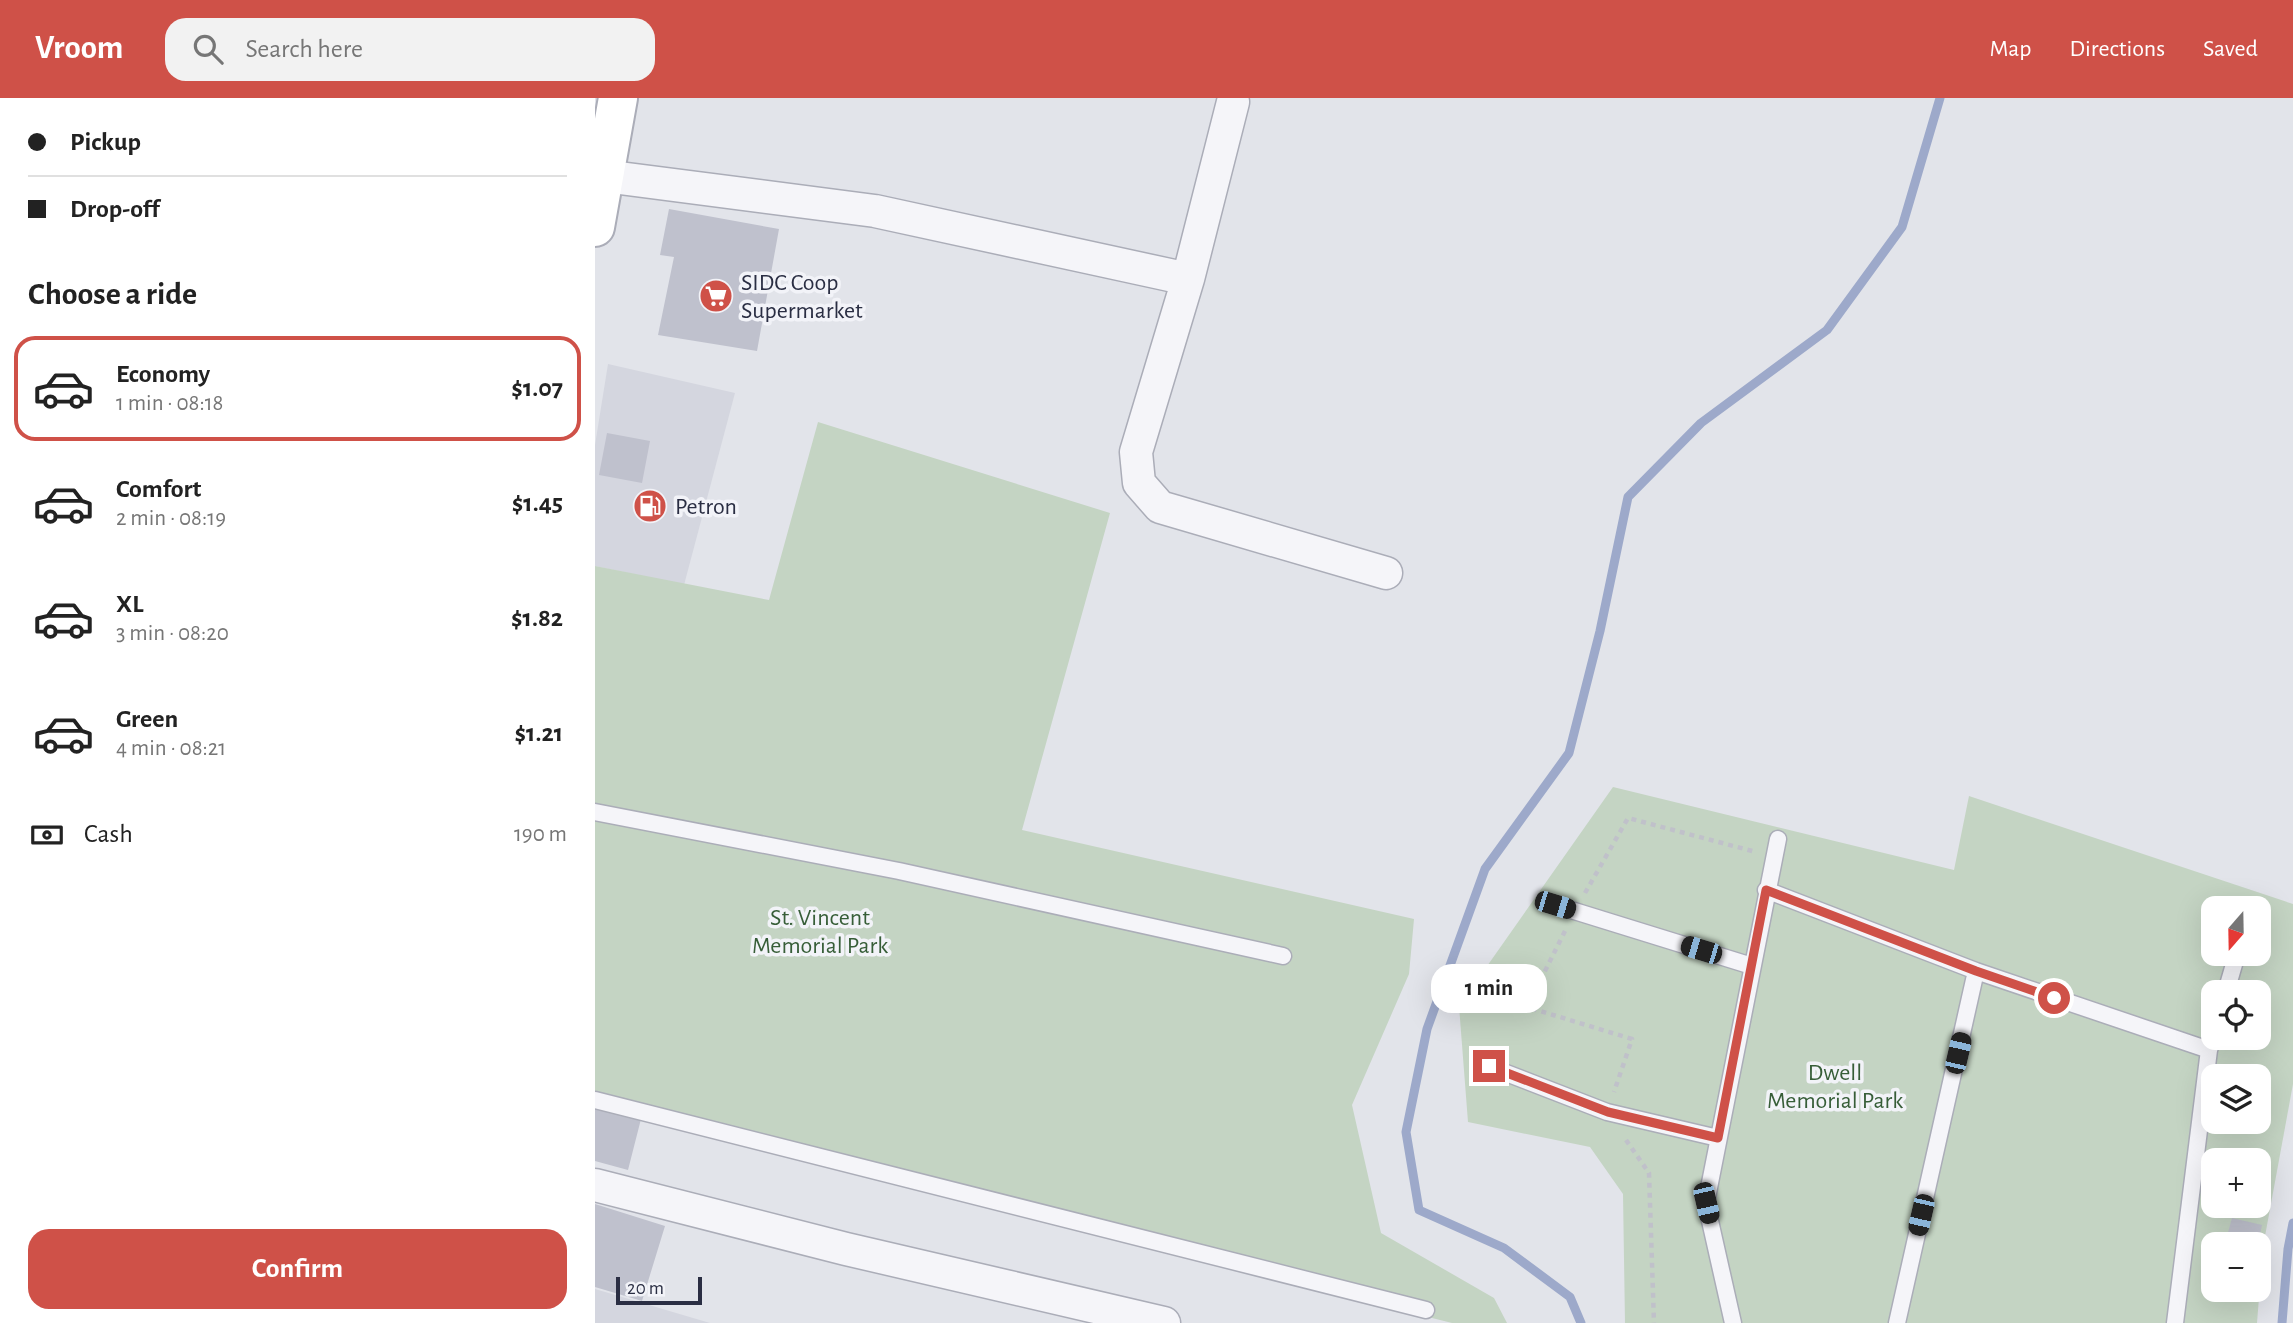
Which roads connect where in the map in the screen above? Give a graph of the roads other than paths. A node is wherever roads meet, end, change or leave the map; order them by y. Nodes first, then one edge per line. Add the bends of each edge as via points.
1 (618, 98) edge
2 (1233, 102) dead end
3 (604, 176) junction
4 (595, 227) edge
5 (1188, 279) junction
6 (1386, 573) dead end
7 (595, 812) edge
8 (1778, 839) dead end
9 (1766, 890) junction
10 (1555, 905) dead end
11 (1283, 956) dead end
12 (1752, 966) junction
13 (1976, 971) junction
14 (2201, 1039) edge
15 (2210, 1050) edge
16 (1489, 1066) dead end
17 (595, 1100) edge
18 (1718, 1138) junction
19 (595, 1185) edge
20 (1426, 1310) dead end
21 (1095, 1316) edge
22 (1164, 1323) edge
23 (1733, 1323) edge
24 (1897, 1323) edge
25 (2175, 1323) edge

1 - 3 main road
2 - 5 street
3 - 4 main road
3 - 5 street via 875,211
5 - 6 street via 1136,452 1139,483 1160,507
7 - 11 lane via 899,871
8 - 9 lane
9 - 12 lane
9 - 13 lane
10 - 12 lane
12 - 18 lane
13 - 14 lane
13 - 24 lane
15 - 25 lane
16 - 18 lane via 1608,1112
17 - 20 lane
18 - 23 lane via 1706,1203
19 - 21 street
21 - 22 street

